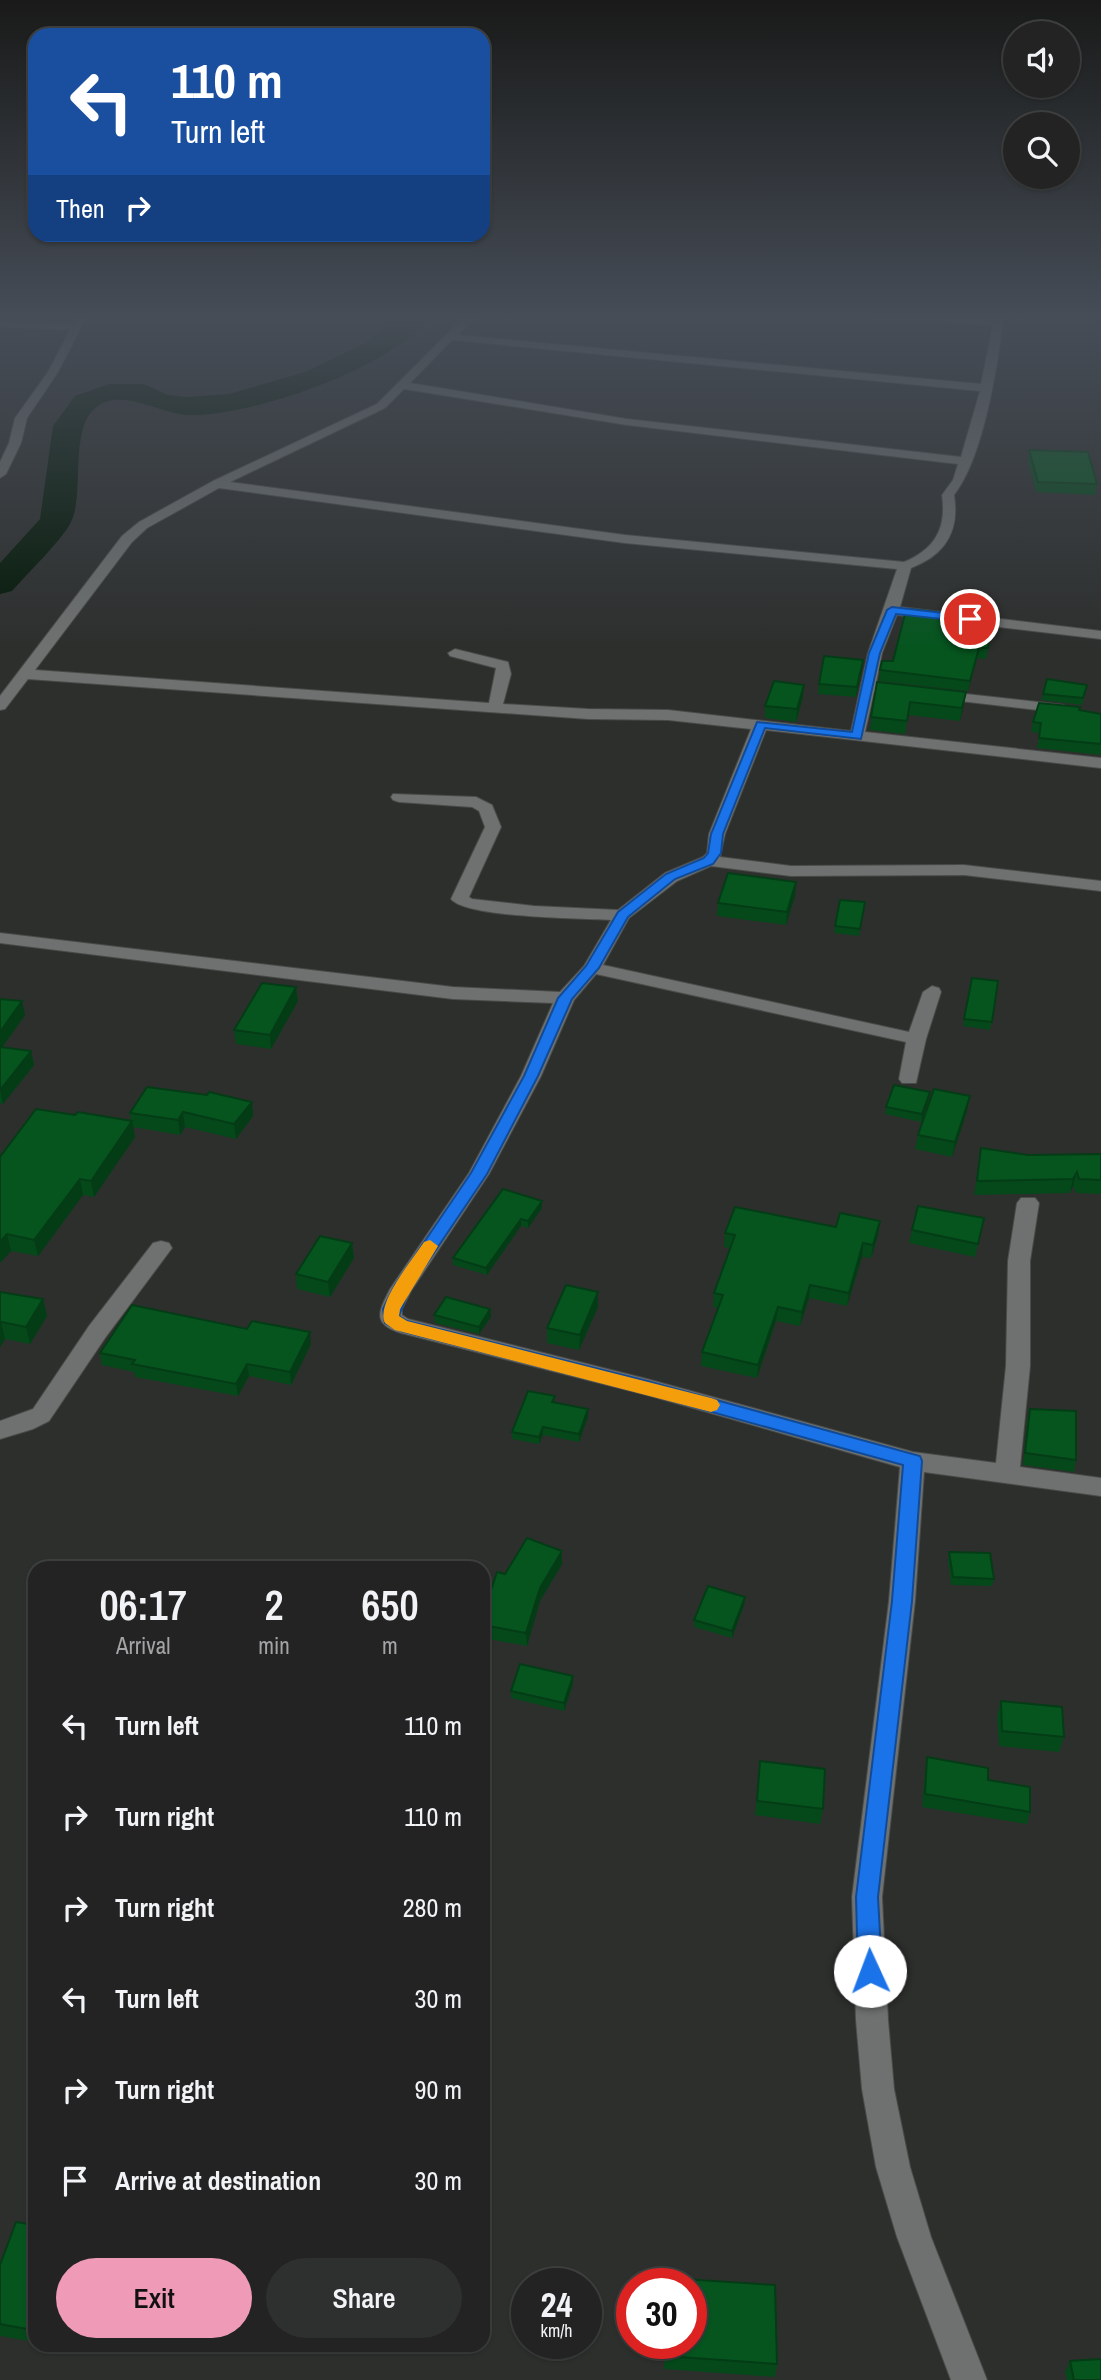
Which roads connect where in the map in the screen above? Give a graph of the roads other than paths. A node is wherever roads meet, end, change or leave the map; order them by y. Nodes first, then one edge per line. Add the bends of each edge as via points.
1 (15, 425) edge
2 (341, 425) edge
3 (653, 425) edge
4 (976, 425) edge
5 (963, 461) junction
6 (0, 474) edge
7 (217, 484) junction
8 (905, 566) junction
9 (892, 610) junction
10 (1101, 635) edge
11 (455, 653) dead end
12 (26, 674) junction
13 (868, 687) junction
14 (0, 706) edge
15 (495, 708) junction
16 (1076, 711) edge
17 (761, 724) junction
18 (857, 736) junction
19 (1101, 763) edge
20 (399, 797) dead end
21 (709, 861) junction
22 (1101, 886) edge
23 (622, 915) junction
24 (0, 938) edge
25 (592, 968) junction
26 (932, 992) dead end
27 (565, 998) junction
28 (916, 1039) junction
29 (909, 1079) dead end
30 (1028, 1203) dead end
31 (161, 1248) dead end
32 (0, 1430) edge
33 (913, 1461) junction
34 (1007, 1476) junction
35 (1101, 1486) edge
36 (969, 2380) edge

1 - 6 street via 15,443
2 - 7 street
3 - 5 street
4 - 5 street
5 - 8 street via 959,481 948,495 951,515 940,542 925,558
7 - 8 street via 625,539
7 - 12 street via 143,525 127,540
8 - 9 street
9 - 10 street
9 - 13 street via 874,653
11 - 15 street via 503,665
12 - 14 street
12 - 15 street
13 - 16 street
13 - 18 street
15 - 17 street
17 - 18 street
17 - 21 street
18 - 19 street
20 - 23 street via 476,802 486,808 493,827 460,899 468,904
21 - 22 street via 791,871 950,869
21 - 23 street via 671,877
23 - 25 street
24 - 27 street via 453,993
25 - 27 street
25 - 28 street
26 - 28 street
27 - 33 street via 531,1076 479,1174 401,1289 391,1319
28 - 29 street
30 - 34 street via 1019,1261 1018,1366
31 - 32 street via 41,1415
33 - 34 street
33 - 36 street via 901,1614 867,1897 872,2020 878,2089 893,2167
34 - 35 street

